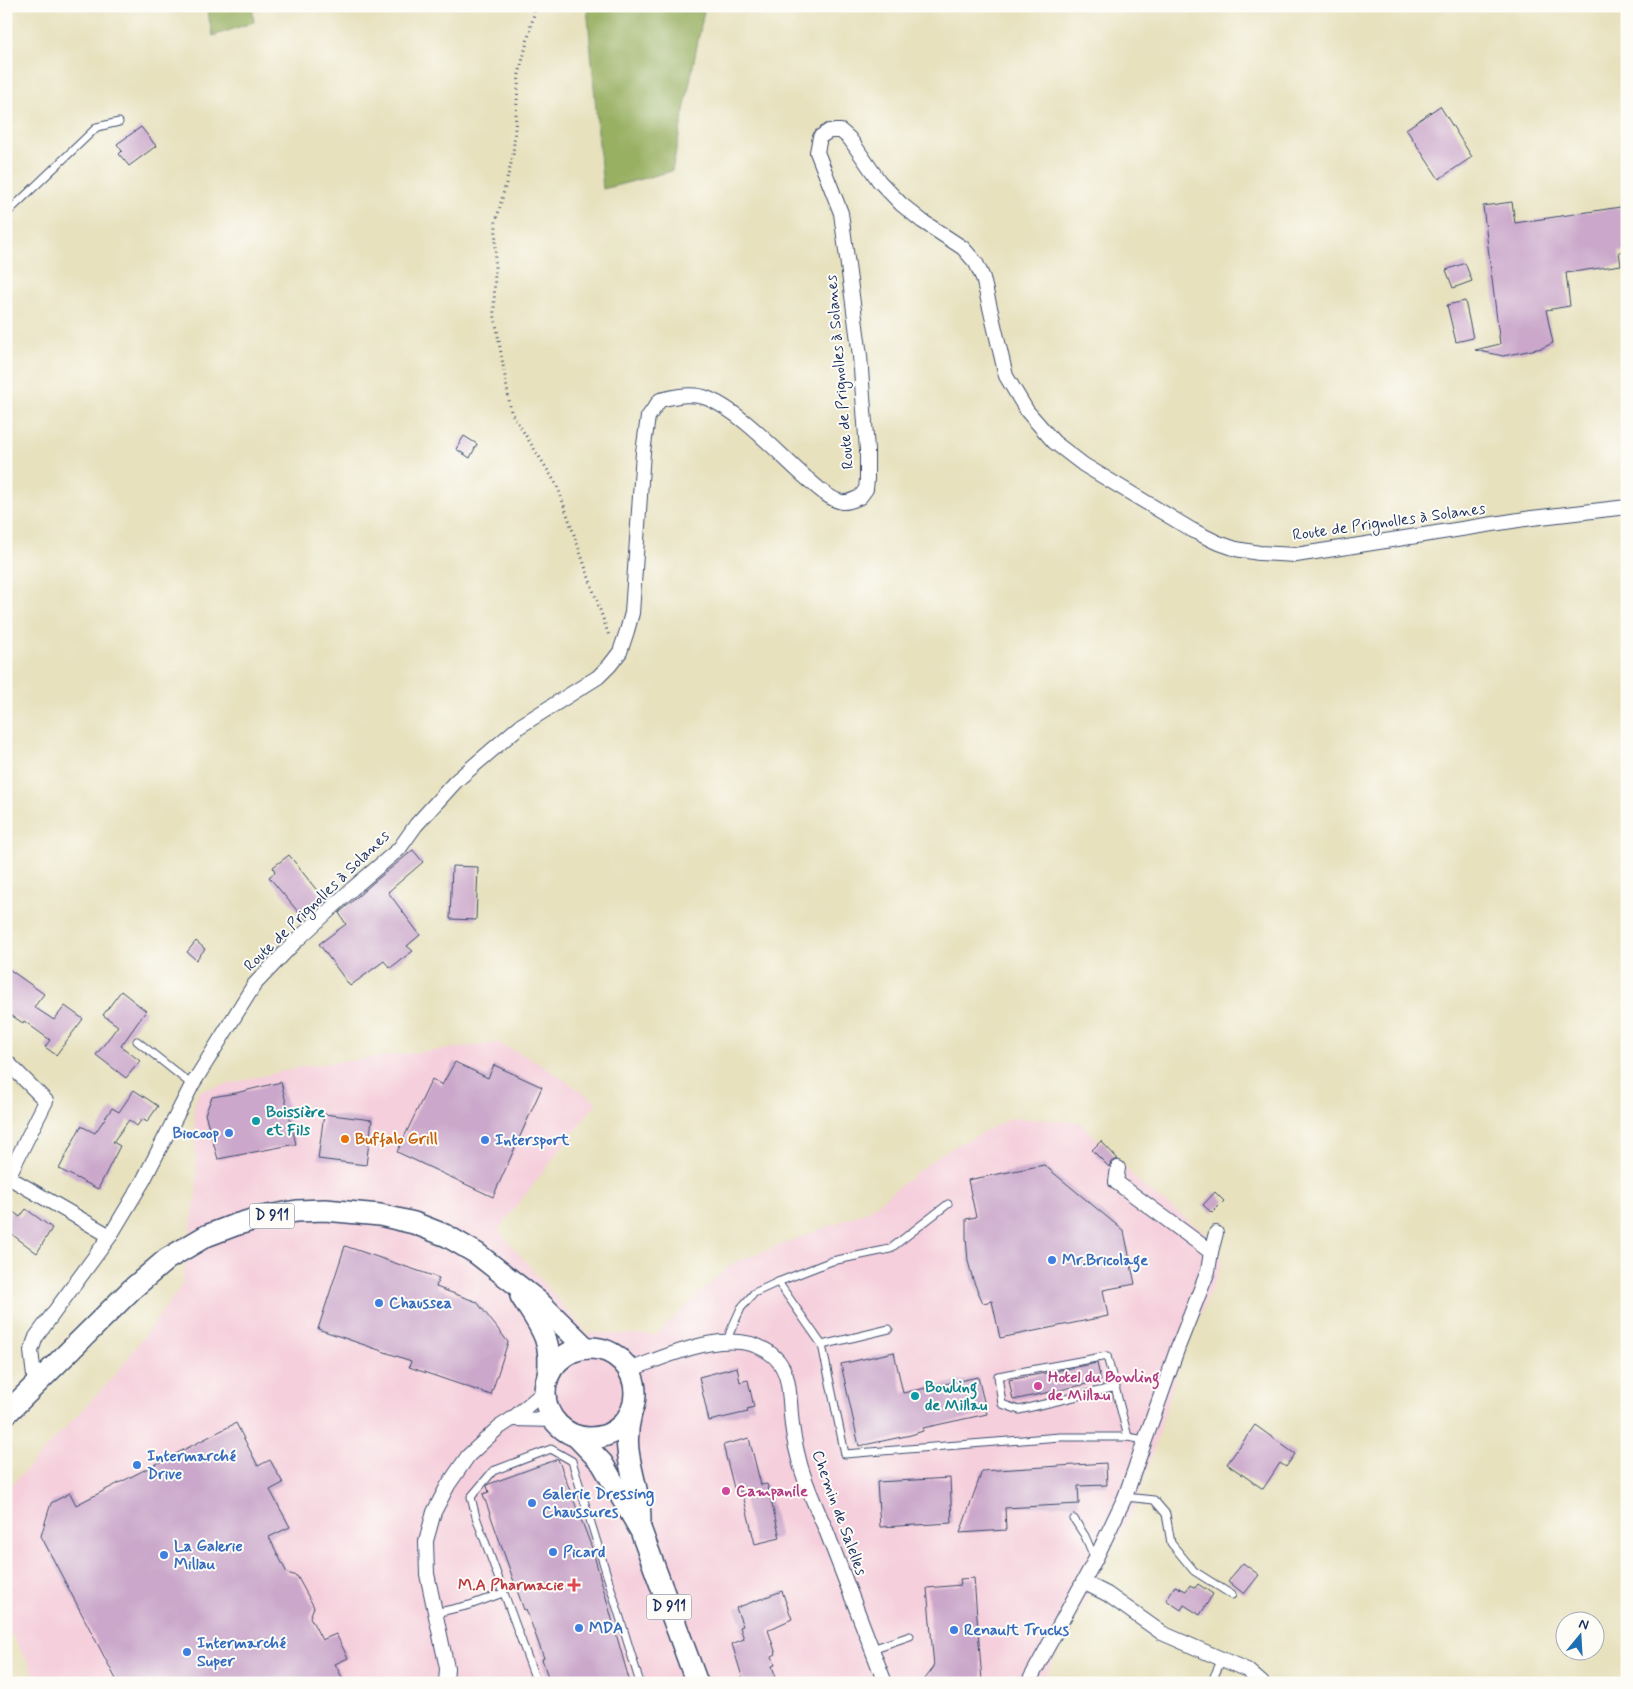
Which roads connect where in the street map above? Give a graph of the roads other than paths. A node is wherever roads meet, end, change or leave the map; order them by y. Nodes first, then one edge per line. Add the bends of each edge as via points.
1 (119, 122) dead end
2 (6, 214) edge
3 (1627, 507) edge
4 (137, 1041) dead end
5 (6, 1061) edge
6 (192, 1085) junction
7 (1118, 1168) dead end
8 (948, 1204) dead end
9 (1216, 1233) dead end
10 (110, 1236) junction
11 (1210, 1252) junction
12 (778, 1282) junction
13 (513, 1283) junction
14 (889, 1329) dead end
15 (728, 1340) junction
16 (822, 1345) junction
17 (586, 1348) junction
18 (629, 1370) junction
19 (34, 1384) junction
20 (547, 1384) junction
21 (1116, 1387) junction
22 (632, 1412) junction
23 (6, 1414) edge
24 (512, 1419) junction
25 (554, 1420) junction
26 (576, 1436) junction
27 (1128, 1437) junction
28 (1145, 1440) junction
29 (1125, 1498) junction
30 (1074, 1519) dead end
31 (641, 1531) junction
32 (1095, 1560) junction
33 (1083, 1582) junction
34 (503, 1594) junction
35 (1232, 1595) dead end
36 (435, 1613) junction
37 (910, 1636) dead end
38 (872, 1649) junction
39 (1223, 1659) junction
40 (446, 1683) edge
41 (537, 1683) edge
42 (640, 1683) edge
43 (697, 1683) edge
44 (885, 1683) edge
45 (1028, 1683) edge
46 (1210, 1683) edge
47 (1262, 1683) edge

1 - 2 lane via 97,127
3 - 6 street, Route de Prignolles à Solanes via 1532,518 1296,555 1259,553 1216,542 1084,464 1054,442 1028,411 1006,376 983,278 976,263 963,248 901,204 879,181 850,139 841,131 829,131 820,137 817,152 841,213 860,356 867,450 866,489 860,497 844,502 835,500 732,412 708,398 676,396 660,400 648,417 632,613 620,652 598,676 520,726 456,781 399,849 295,942 254,985
4 - 6 lane
5 - 10 street via 46,1100 8,1177
6 - 10 street, Route de Prignolles à Solanes via 143,1181
7 - 11 street via 1116,1182
8 - 12 lane via 890,1249 832,1261
9 - 11 street
10 - 19 street, Route de Prignolles à Solanes via 36,1337 31,1351
11 - 28 street via 1208,1271
12 - 15 lane via 754,1293 741,1308
12 - 16 lane
13 - 17 main road, D 911 via 540,1302
13 - 19 main road, D 911 via 476,1253 447,1236 414,1224 353,1212 288,1213 235,1225 206,1236 175,1254 132,1289
13 - 20 main road, D 911 via 550,1348
14 - 16 lane
15 - 18 street, Chemin de Salelles via 678,1352
15 - 38 street, Chemin de Salelles via 766,1349 786,1371 799,1461
16 - 27 lane via 845,1454 1060,1436
17 - 18 main road via 608,1351
17 - 20 main road via 564,1356 553,1367
18 - 22 main road via 636,1389
19 - 23 main road, D 911
20 - 24 street
20 - 25 main road via 547,1407
21 - 21 lane via 1107,1356 998,1376 1002,1404 1019,1410
21 - 27 lane
22 - 26 main road via 623,1425 610,1434 594,1438
22 - 31 main road, D 911 via 627,1437 639,1500
24 - 25 street
24 - 36 street via 468,1456 434,1512 426,1541 427,1574
25 - 26 main road
26 - 31 main road, D 911 via 602,1462
27 - 28 lane
28 - 29 street
29 - 32 street
29 - 35 lane via 1154,1500 1166,1514 1171,1543 1194,1571
30 - 32 lane
31 - 43 main road, D 911
32 - 33 street
33 - 39 street via 1107,1594 1162,1633
33 - 45 street
34 - 36 lane
34 - 41 lane
34 - 42 lane via 471,1497 493,1471 551,1449 572,1461
36 - 40 street via 447,1668
37 - 38 lane
38 - 44 street, Chemin de Salelles
39 - 46 lane
39 - 47 street via 1247,1670

